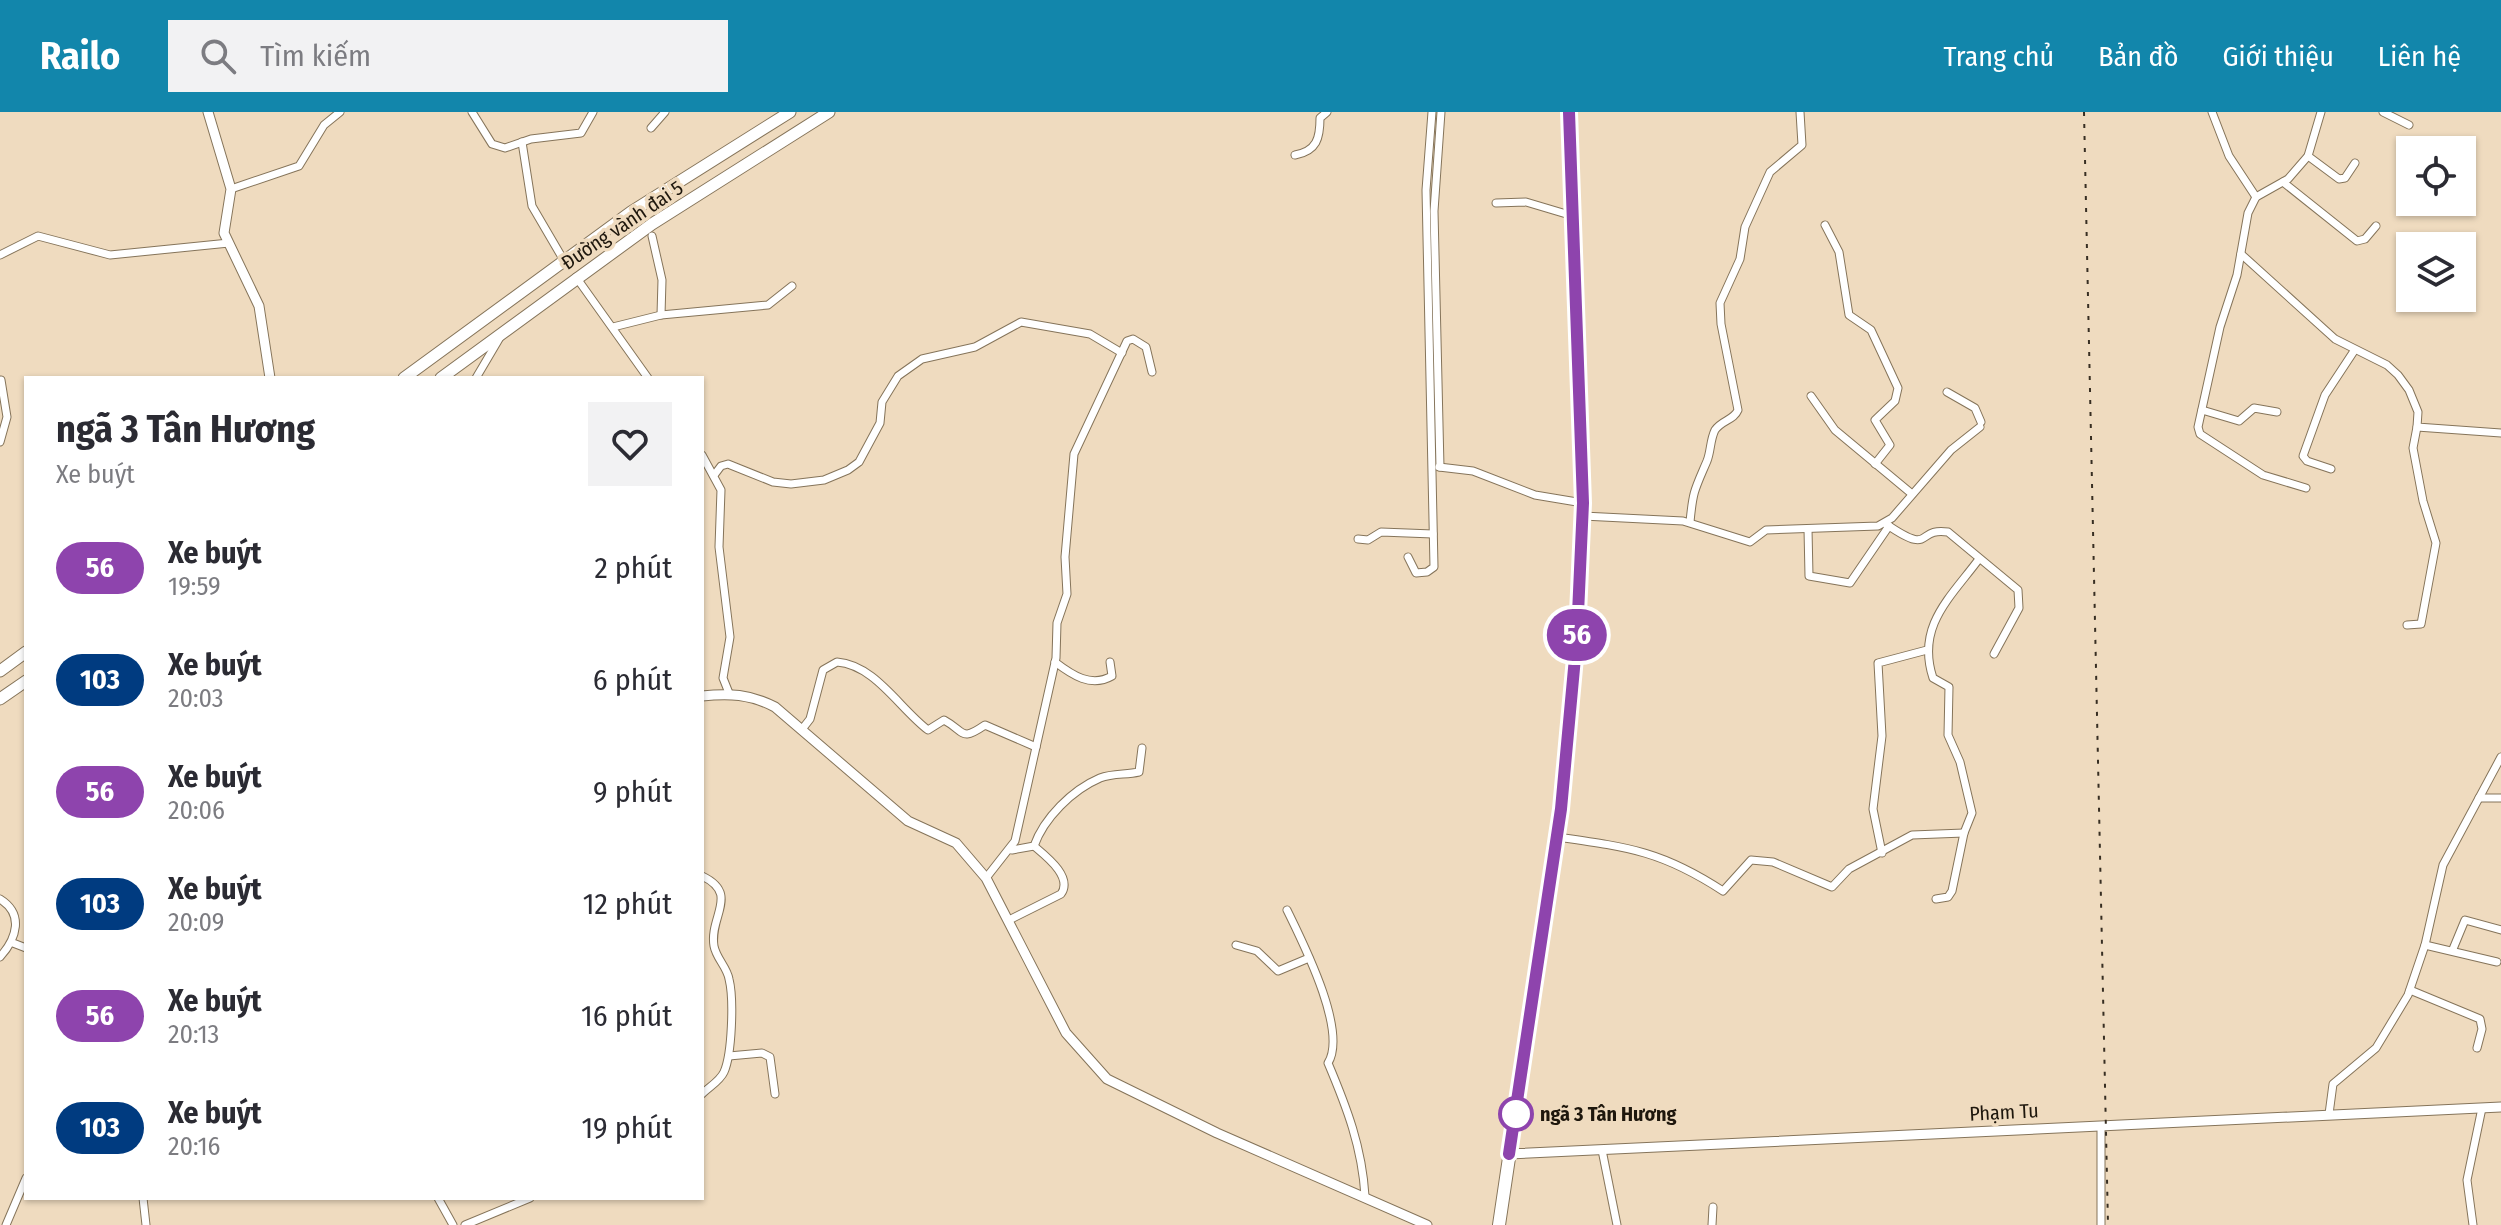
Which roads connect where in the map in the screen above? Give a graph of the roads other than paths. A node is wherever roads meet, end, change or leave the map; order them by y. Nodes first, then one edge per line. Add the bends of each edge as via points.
1 (208, 112) edge
2 (472, 112) edge
3 (593, 112) edge
4 (665, 112) edge
5 (790, 112) edge
6 (829, 112) edge
7 (1327, 112) edge
8 (1432, 112) edge
9 (1441, 112) edge
10 (1569, 112) edge
11 (1800, 112) edge
12 (2212, 112) edge
13 (2321, 112) edge
14 (2383, 112) edge
15 (335, 113) edge
16 (2409, 125) dead end
17 (651, 128) dead end
18 (522, 142) junction
19 (1295, 155) dead end
20 (2308, 156) junction
21 (2355, 163) dead end
22 (2283, 182) junction
23 (231, 189) junction
24 (2256, 197) junction
25 (1496, 203) dead end
26 (1573, 216) junction
27 (1825, 225) dead end
28 (2376, 226) dead end
29 (652, 236) dead end
30 (229, 243) junction
31 (2241, 254) junction
32 (0, 255) edge
33 (563, 259) junction
34 (576, 277) junction
35 (792, 286) dead end
36 (661, 315) junction
37 (1431, 324) junction
38 (613, 327) junction
39 (507, 328) junction
40 (2354, 351) junction
41 (1122, 353) junction
42 (1152, 372) dead end
43 (270, 376) edge
44 (407, 376) edge
45 (444, 376) edge
46 (477, 376) edge
47 (647, 376) edge
48 (1, 380) edge
49 (1947, 392) dead end
50 (1811, 396) dead end
51 (2202, 410) junction
52 (2277, 412) dead end
53 (2417, 427) junction
54 (2501, 433) edge
55 (0, 442) edge
56 (704, 458) edge
57 (1875, 464) junction
58 (1435, 467) junction
59 (2331, 469) dead end
60 (715, 474) junction
61 (2306, 488) dead end
62 (1912, 494) junction
63 (1583, 509) junction
64 (1690, 522) junction
65 (1888, 525) junction
66 (1808, 529) junction
67 (1433, 534) junction
68 (1358, 539) dead end
69 (1408, 557) dead end
70 (1979, 559) junction
71 (2407, 625) dead end
72 (1927, 650) junction
73 (24, 653) edge
74 (1994, 654) dead end
75 (1055, 662) junction
76 (1110, 662) dead end
77 (0, 671) edge
78 (24, 682) edge
79 (729, 693) junction
80 (704, 696) edge
81 (0, 699) edge
82 (803, 728) junction
83 (1036, 747) junction
84 (1142, 748) dead end
85 (2501, 757) edge
86 (2479, 798) junction
87 (2501, 798) edge
88 (1964, 833) junction
89 (1557, 837) junction
90 (1034, 846) junction
91 (1012, 850) junction
92 (1882, 853) junction
93 (704, 877) edge
94 (986, 878) junction
95 (0, 899) edge
96 (1936, 899) dead end
97 (1287, 910) dead end
98 (1009, 920) junction
99 (2501, 930) edge
100 (13, 943) junction
101 (1236, 945) dead end
102 (2425, 945) junction
103 (24, 947) edge
104 (2453, 949) junction
105 (0, 957) edge
106 (1309, 958) junction
107 (2497, 962) dead end
108 (2410, 990) junction
109 (2477, 1048) dead end
110 (729, 1056) junction
111 (704, 1092) edge
112 (775, 1094) dead end
113 (2501, 1107) edge
114 (2482, 1108) junction
115 (2329, 1114) junction
116 (2101, 1126) junction
117 (1602, 1150) junction
118 (1509, 1154) junction
119 (24, 1183) edge
120 (1365, 1196) junction
121 (143, 1200) edge
122 (439, 1200) edge
123 (526, 1200) edge
124 (1713, 1207) dead end
125 (494, 1215) junction
126 (6, 1225) edge
127 (146, 1225) edge
128 (453, 1225) edge
129 (465, 1225) edge
130 (495, 1225) edge
131 (1427, 1225) edge
132 (1499, 1225) edge
133 (1617, 1225) edge
134 (1712, 1225) edge
135 (2101, 1225) edge
136 (2473, 1225) edge

1 - 23 street
2 - 18 street via 498,148
3 - 18 street via 581,133
4 - 17 street
5 - 33 main road, Đường vành đai 5
6 - 34 main road, Đường vành đai 5
7 - 19 street via 1320,118 1318,140
8 - 37 street via 1426,190
9 - 37 street
10 - 26 highway
11 - 64 street via 1802,145 1770,172 1720,303 1738,410 1713,435 1694,487
12 - 24 street via 2229,156
13 - 20 street
14 - 16 street
15 - 23 street via 299,166
18 - 33 street via 532,206
20 - 21 street via 2339,179
20 - 22 street
22 - 24 street
22 - 28 street via 2357,241
23 - 30 street via 224,233
24 - 31 street via 2243,229
25 - 26 street via 1526,202
26 - 63 highway
27 - 57 street via 1839,252 1849,315 1871,330 1898,388 1895,401 1875,420 1890,445
29 - 36 street via 662,280
30 - 32 street via 110,255 38,236
30 - 43 street via 259,306
31 - 40 street
31 - 51 street
33 - 44 main road, Đường vành đai 5
34 - 38 street
34 - 39 main road, Đường vành đai 5
35 - 36 street via 768,305
36 - 38 street
37 - 58 street
38 - 47 street
39 - 45 main road, Đường vành đai 5
39 - 46 street
40 - 53 street via 2398,375 2418,412
40 - 59 street via 2321,403 2303,456
41 - 42 street via 1127,341 1140,342 1150,354
41 - 60 street via 1090,334 1021,322 975,347 922,359 898,376 882,402 880,423 859,462 848,470 791,484 728,464
41 - 75 street via 1074,454 1067,594 1057,623
48 - 55 street via 7,417
49 - 62 street via 1975,408 1980,424
50 - 57 street via 1835,430
51 - 52 street via 2239,421 2254,408
51 - 61 street via 2200,434 2263,475
53 - 54 street
53 - 71 street via 2413,448 2436,543 2421,624
56 - 60 street
57 - 62 street
58 - 63 street via 1473,471
58 - 67 street
60 - 79 street via 721,490 719,547 730,637 723,678
62 - 65 street
63 - 64 street
63 - 89 highway via 1577,636
64 - 66 street via 1750,542 1766,530
65 - 66 street
65 - 66 street via 1850,583 1809,576
65 - 70 street via 1918,542 1948,532
67 - 68 street via 1381,532
67 - 69 street via 1430,571 1416,573
70 - 72 street via 1932,622
70 - 74 street via 2018,590 2019,608
72 - 88 street via 1933,678 1950,690 1948,735 1971,806
72 - 92 street via 1878,663 1882,736 1873,809
73 - 77 main road
75 - 76 street via 1075,677 1095,681 1112,676
75 - 83 street
78 - 81 main road
79 - 80 street
79 - 82 street via 764,701
82 - 83 street via 823,670 837,662 873,679 928,730 944,720 966,735 985,725
82 - 94 street via 908,821 956,843
83 - 91 street
84 - 90 street via 1139,772 1090,784 1042,825
85 - 86 street
86 - 87 street
86 - 102 street via 2443,865
88 - 92 street via 1912,835
88 - 96 street via 1952,891
89 - 92 street via 1647,851 1693,870 1723,891 1751,860 1773,862 1832,887 1849,869
89 - 118 highway
90 - 91 street
90 - 98 street via 1065,880 1064,891
91 - 94 street
93 - 110 street via 721,893 714,946 730,981
94 - 98 street
95 - 100 street via 15,910
97 - 106 street
98 - 120 street via 1066,1033 1107,1079
99 - 104 street via 2465,920
100 - 103 street
100 - 105 street
101 - 106 street via 1257,951 1278,971
102 - 104 street
102 - 108 street
104 - 107 street
106 - 120 street via 1325,1001 1334,1051 1328,1063 1344,1095 1361,1153
108 - 109 street via 2480,1019
108 - 115 street via 2376,1048 2336,1080
110 - 111 street via 722,1075
110 - 112 street via 770,1057
113 - 114 street, Phạm Tu
114 - 115 street, Phạm Tu
114 - 136 street via 2467,1180
115 - 116 street, Phạm Tu
116 - 117 street, Phạm Tu
116 - 135 street
117 - 118 street, Phạm Tu
117 - 133 street
118 - 132 highway
119 - 126 street
120 - 131 street
121 - 127 street
122 - 128 street
123 - 125 street
124 - 134 street
125 - 129 street
125 - 130 street

